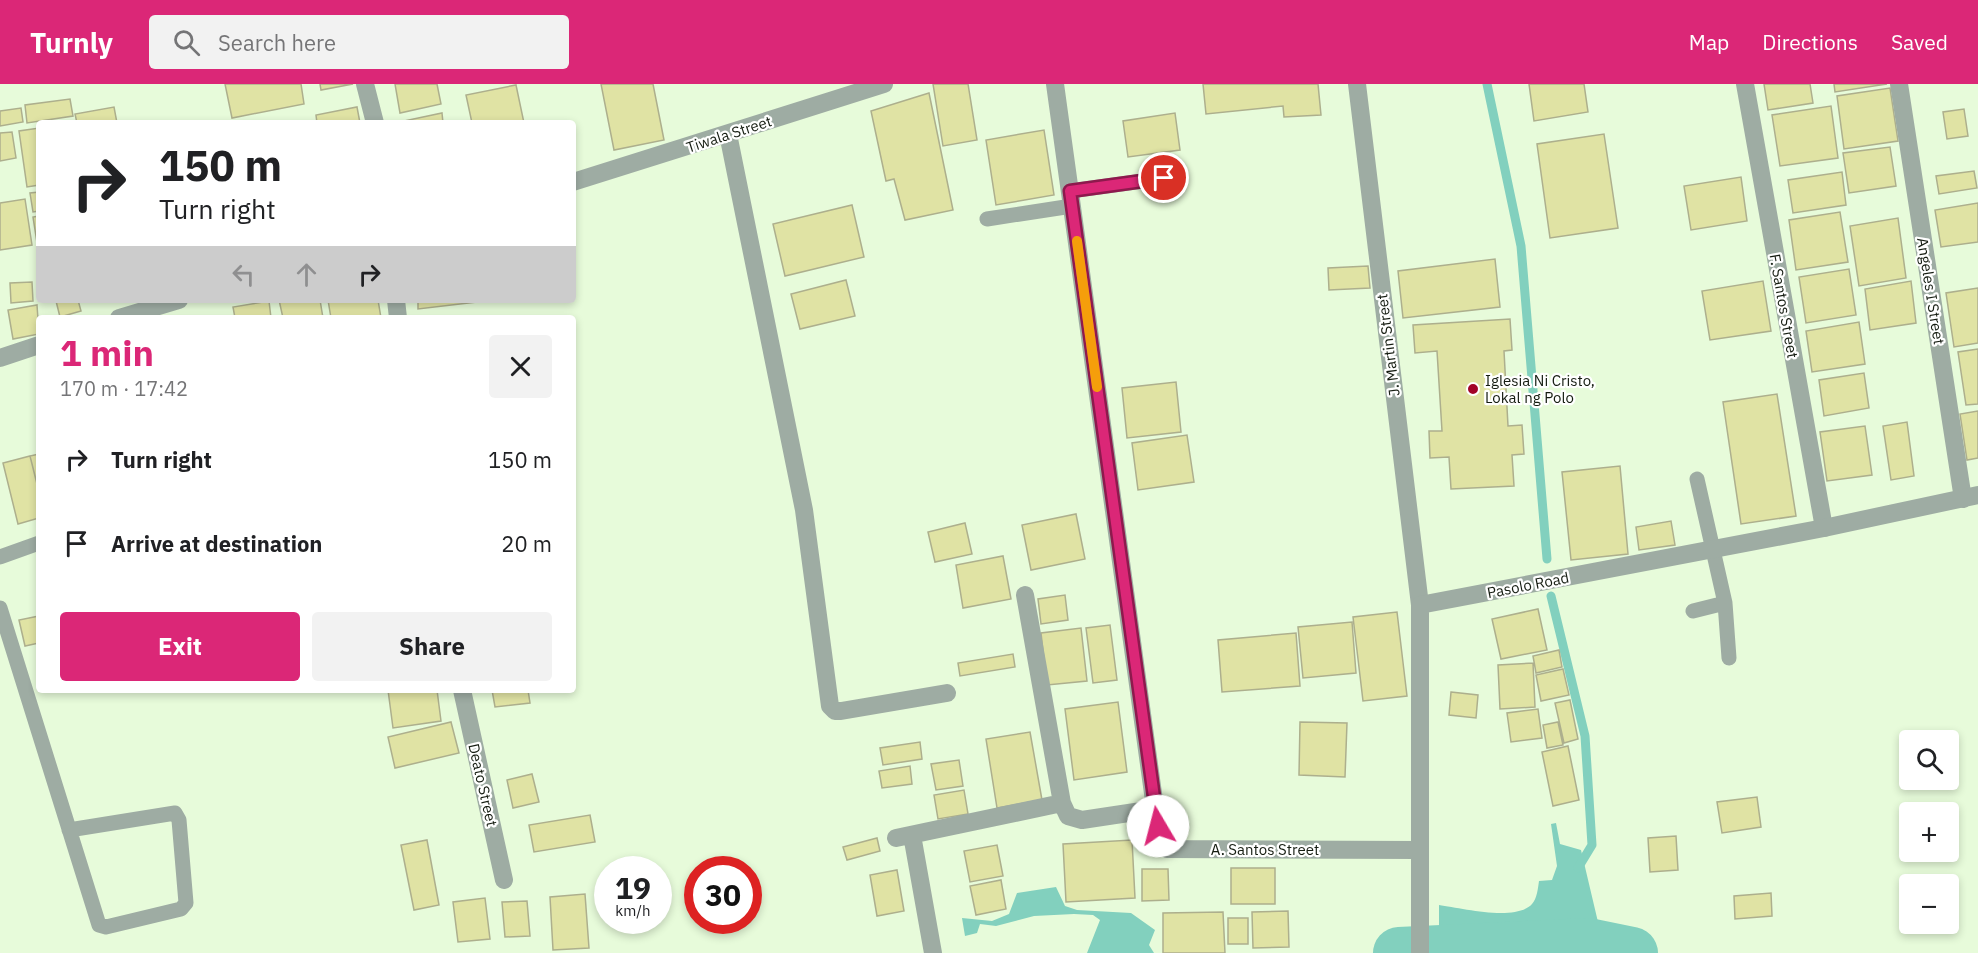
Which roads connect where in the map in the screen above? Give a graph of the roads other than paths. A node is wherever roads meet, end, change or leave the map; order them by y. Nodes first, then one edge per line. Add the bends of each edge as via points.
1 (365, 84) edge
2 (884, 84) edge
3 (1055, 84) edge
4 (1357, 84) edge
5 (1745, 84) edge
6 (1899, 84) edge
7 (374, 120) edge
8 (728, 134) junction
9 (1164, 178) dead end
10 (576, 182) edge
11 (1071, 199) junction
12 (987, 219) dead end
13 (169, 303) edge
14 (129, 315) edge
15 (36, 346) edge
16 (0, 358) edge
17 (1697, 479) dead end
18 (1971, 497) edge
19 (1824, 528) junction
20 (36, 544) edge
21 (1712, 549) junction
22 (0, 557) edge
23 (1025, 595) dead end
24 (1725, 603) junction
25 (1419, 605) junction
26 (0, 608) edge
27 (1693, 611) dead end
28 (1729, 658) dead end
29 (463, 693) edge
30 (947, 693) dead end
31 (1062, 803) junction
32 (1155, 808) junction
33 (69, 830) junction
34 (1419, 850) junction
35 (504, 880) dead end
36 (933, 953) edge
37 (1419, 953) edge

1 - 7 street
2 - 8 street, Tiwala Street
3 - 11 street, A. Santos Street
4 - 25 street, J. Martin Street
5 - 19 street, F. Santos Street
6 - 18 street, Angeles I Street
8 - 10 street, Tiwala Street
8 - 30 street via 804,510 830,706 841,711
9 - 11 lane
11 - 12 lane
11 - 32 street, A. Santos Street
13 - 14 street
15 - 16 street
17 - 21 lane
18 - 19 street, Pasolo Road
19 - 21 street, Pasolo Road
20 - 22 lane
21 - 24 lane
21 - 25 street, Pasolo Road
23 - 31 street
24 - 27 lane
24 - 28 lane
25 - 34 street
26 - 33 lane
29 - 35 street, Deato Street
31 - 32 street via 1068,816 1082,820
31 - 36 street via 904,836
32 - 34 street, A. Santos Street via 1160,844 1167,849
33 - 33 lane via 175,813 179,820 186,903 181,909 106,927 99,925
34 - 37 street

